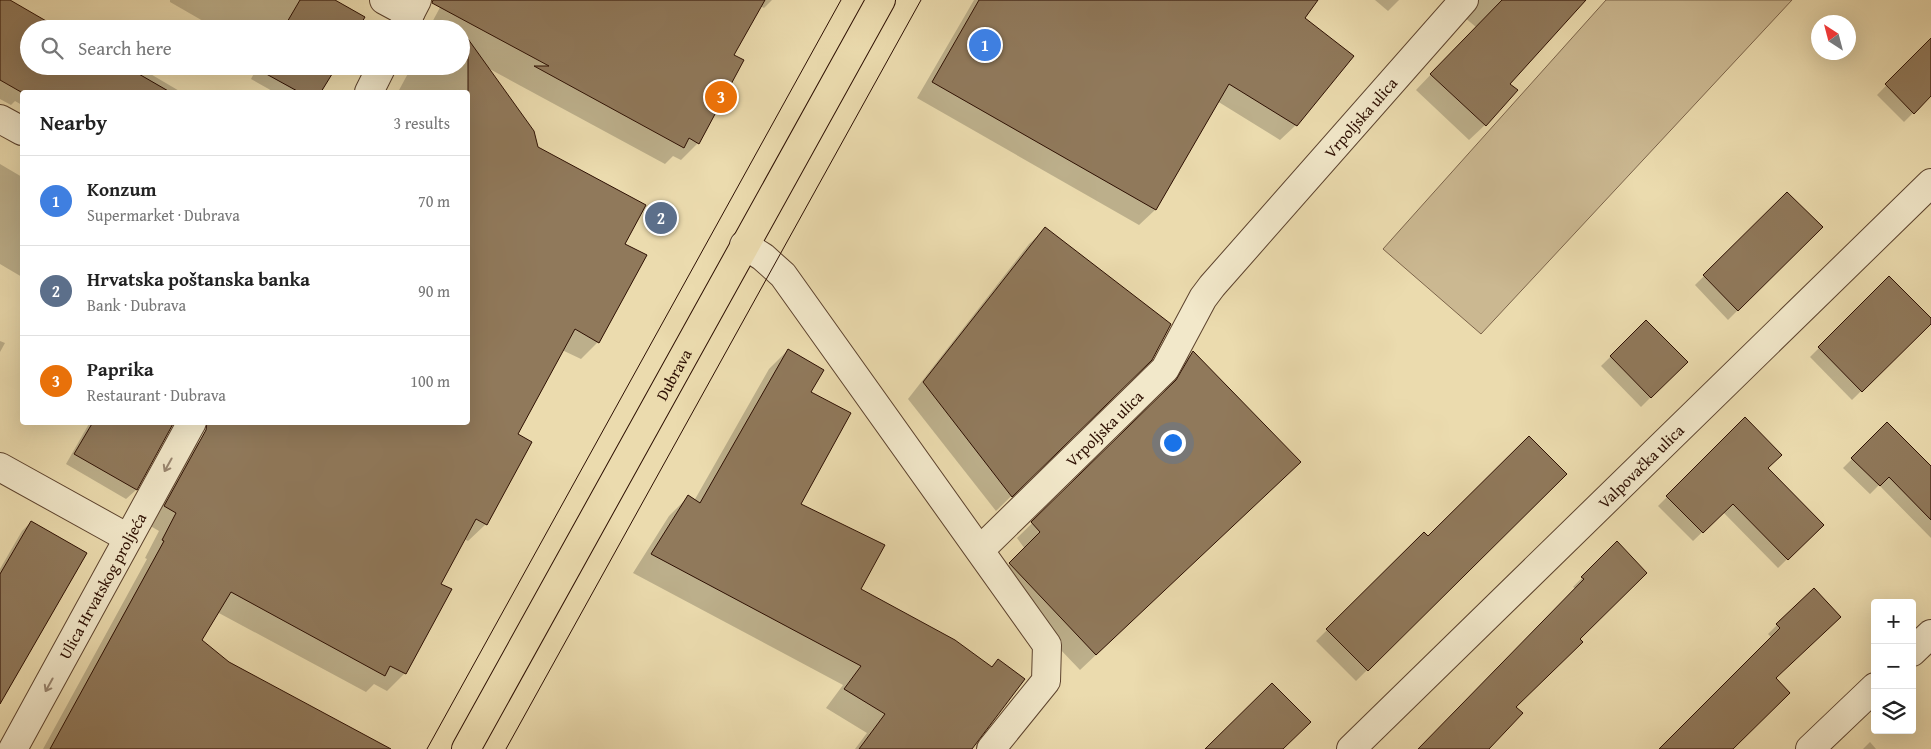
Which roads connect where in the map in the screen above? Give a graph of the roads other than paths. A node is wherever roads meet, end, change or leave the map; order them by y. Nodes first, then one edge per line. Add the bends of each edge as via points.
1 (384, 0) edge
2 (881, 0) edge
3 (1464, 0) edge
4 (409, 14) edge
5 (378, 75) edge
6 (370, 90) edge
7 (0, 119) edge
8 (20, 130) edge
9 (1931, 183) edge
10 (744, 245) junction
11 (190, 425) edge
12 (0, 467) edge
13 (128, 538) junction
14 (980, 550) junction
15 (1931, 634) edge
16 (1916, 648) edge
17 (1873, 689) edge
18 (13, 749) edge
19 (466, 749) edge
20 (991, 749) edge
21 (1352, 749) edge
22 (1810, 749) edge

1 - 4 street
2 - 10 main road, Dubrava
3 - 14 street, Vrpoljska ulica via 1202,298 1165,369
5 - 6 street
7 - 8 street
9 - 21 street, Valpovačka ulica
10 - 14 street via 783,276
10 - 19 main road, Dubrava
11 -> 13 street, Ulica Hrvatskog proljeća
12 - 13 street
13 -> 18 street, Ulica Hrvatskog proljeća
14 - 20 street via 1048,645 1046,681
15 - 16 street
17 - 22 street

